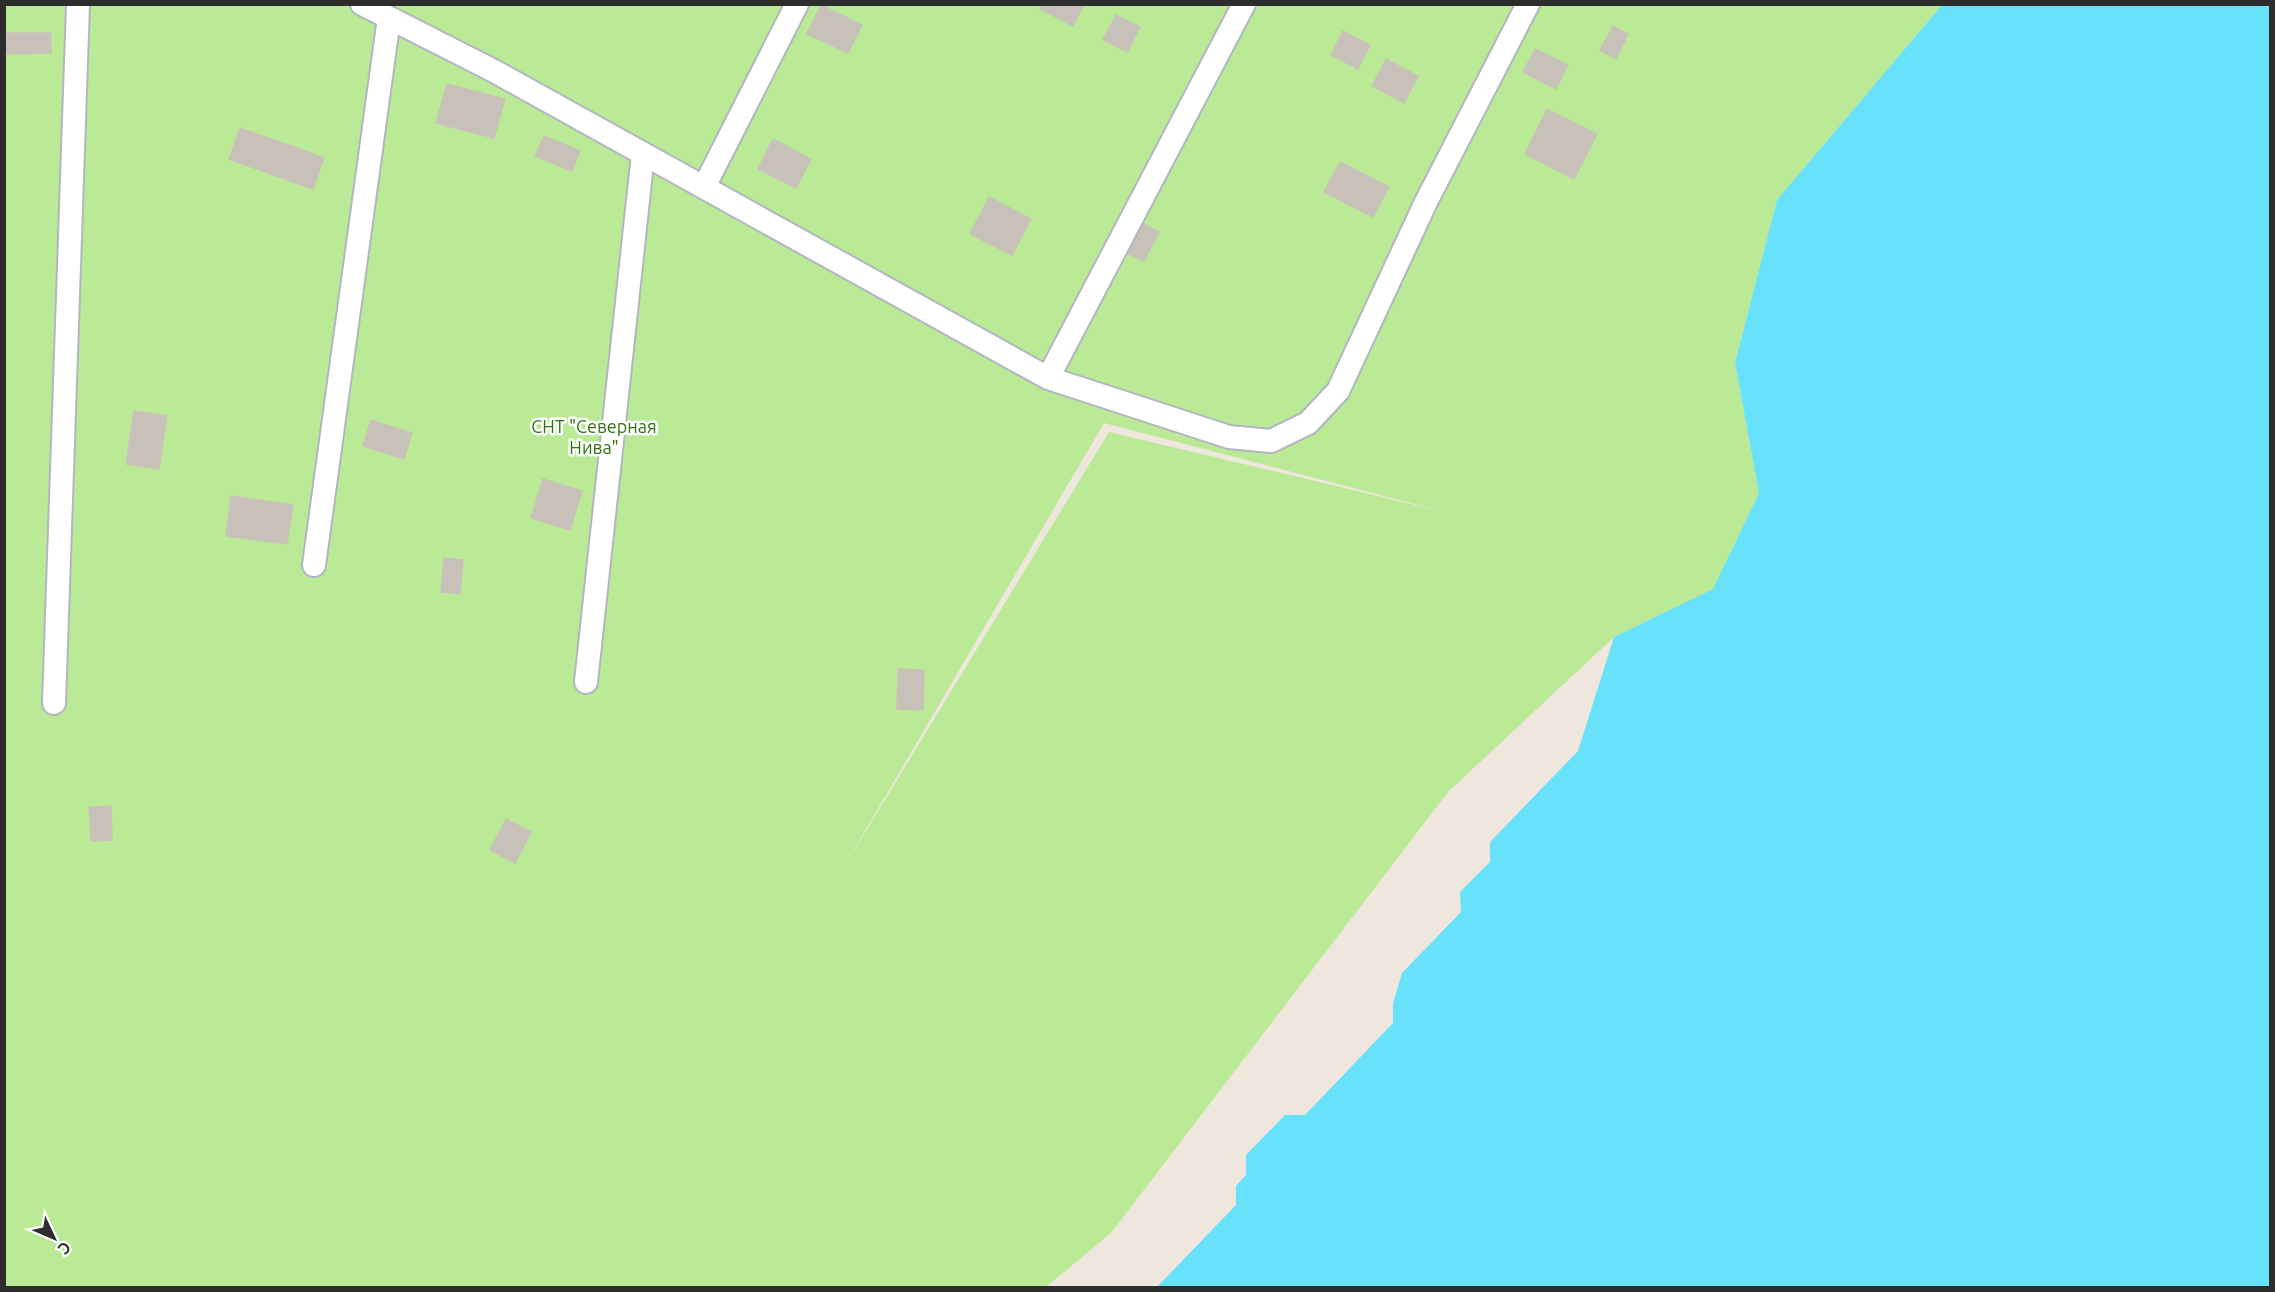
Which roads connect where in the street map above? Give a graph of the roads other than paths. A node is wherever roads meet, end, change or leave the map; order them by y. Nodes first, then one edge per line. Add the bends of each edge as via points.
1 (78, 4) edge
2 (362, 4) edge
3 (797, 4) edge
4 (1245, 4) edge
5 (1528, 4) edge
6 (389, 18) junction
7 (643, 154) junction
8 (704, 187) junction
9 (1048, 378) junction
10 (314, 565) dead end
11 (586, 682) dead end
12 (54, 703) dead end

1 - 12 lane
2 - 6 lane
3 - 8 lane
4 - 9 lane
5 - 9 lane via 1426,202 1338,391 1308,423 1271,441 1229,437
6 - 7 lane
6 - 10 lane
7 - 8 lane
7 - 11 lane
8 - 9 lane

